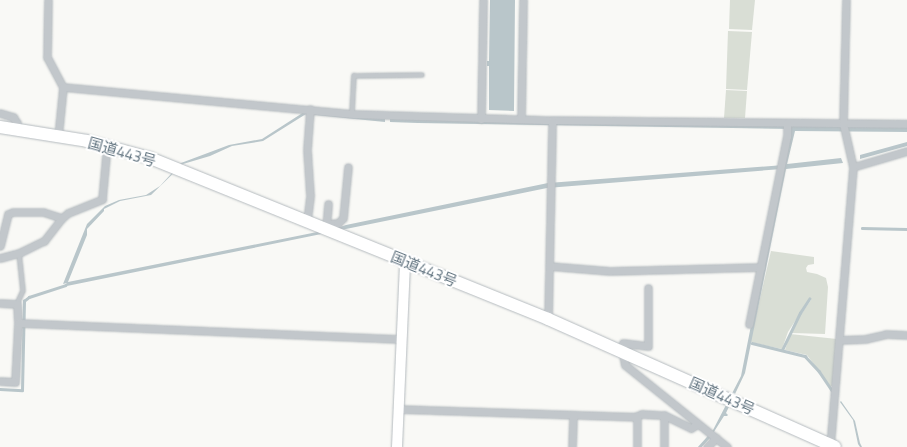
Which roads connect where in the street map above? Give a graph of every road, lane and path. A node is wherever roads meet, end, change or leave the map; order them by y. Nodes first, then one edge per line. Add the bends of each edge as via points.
1 (48, 0) edge
2 (483, 0) edge
3 (523, 0) edge
4 (846, 0) edge
5 (422, 75) dead end
6 (63, 87) junction
7 (310, 109) junction
8 (0, 113) edge
9 (352, 113) junction
10 (481, 119) junction
11 (521, 119) junction
12 (552, 120) junction
13 (787, 123) junction
14 (843, 123) junction
15 (907, 124) edge
16 (0, 127) edge
17 (16, 130) junction
18 (58, 137) junction
19 (107, 145) junction
20 (907, 151) edge
21 (853, 167) junction
22 (348, 168) dead end
23 (328, 204) dead end
24 (62, 218) junction
25 (307, 221) junction
26 (326, 227) junction
27 (0, 242) edge
28 (19, 253) junction
29 (0, 258) edge
30 (405, 261) junction
31 (549, 266) junction
32 (761, 267) junction
33 (648, 288) dead end
34 (0, 303) edge
35 (17, 304) junction
36 (548, 319) junction
37 (18, 323) junction
38 (749, 324) dead end
39 (907, 335) edge
40 (401, 340) junction
41 (839, 340) junction
42 (622, 351) junction
43 (0, 381) edge
44 (399, 408) junction
45 (573, 415) junction
46 (664, 415) junction
47 (638, 416) junction
48 (698, 424) junction
49 (716, 438) junction
50 (832, 446) edge
51 (397, 447) edge
52 (572, 447) edge
53 (637, 447) edge
54 (664, 447) edge
55 (708, 447) edge
56 (727, 447) edge

1 - 6 street via 47,57
2 - 10 street
3 - 11 street
4 - 14 street
5 - 9 lane via 354,76
6 - 7 street
6 - 18 street
7 - 9 street
7 - 25 street via 310,195
8 - 17 street via 13,117
9 - 10 street
10 - 11 street
11 - 12 street
12 - 13 street
12 - 31 street
13 - 14 street
13 - 32 street via 787,136
14 - 15 street
14 - 21 street
16 - 17 highway, 国道443号
17 - 18 highway, 国道443号
18 - 19 highway, 国道443号
19 - 24 street via 102,199
19 - 25 highway, 国道443号 via 150,158
20 - 21 street
21 - 41 street
22 - 26 street via 343,218 338,223
23 - 26 street
24 - 27 street via 43,212 13,212 8,214
24 - 28 street via 44,241
25 - 26 highway, 国道443号
26 - 30 highway, 国道443号
28 - 29 street
28 - 35 lane via 23,290
30 - 36 highway, 国道443号
30 - 40 street
31 - 32 street via 610,271
31 - 36 street
32 - 38 street
33 - 42 street via 648,346 624,343
34 - 35 street
35 - 37 street
36 - 42 highway, 国道443号
37 - 40 street
37 - 43 street via 15,382
39 - 41 street via 886,334 865,339
40 - 44 street
41 - 50 street
42 - 48 street via 625,365
42 - 50 highway, 国道443号
44 - 45 street
44 - 51 street
45 - 47 street
45 - 52 street
46 - 47 street
46 - 48 street via 691,428
46 - 54 street
47 - 53 street
48 - 49 street
49 - 55 street
49 - 56 street

